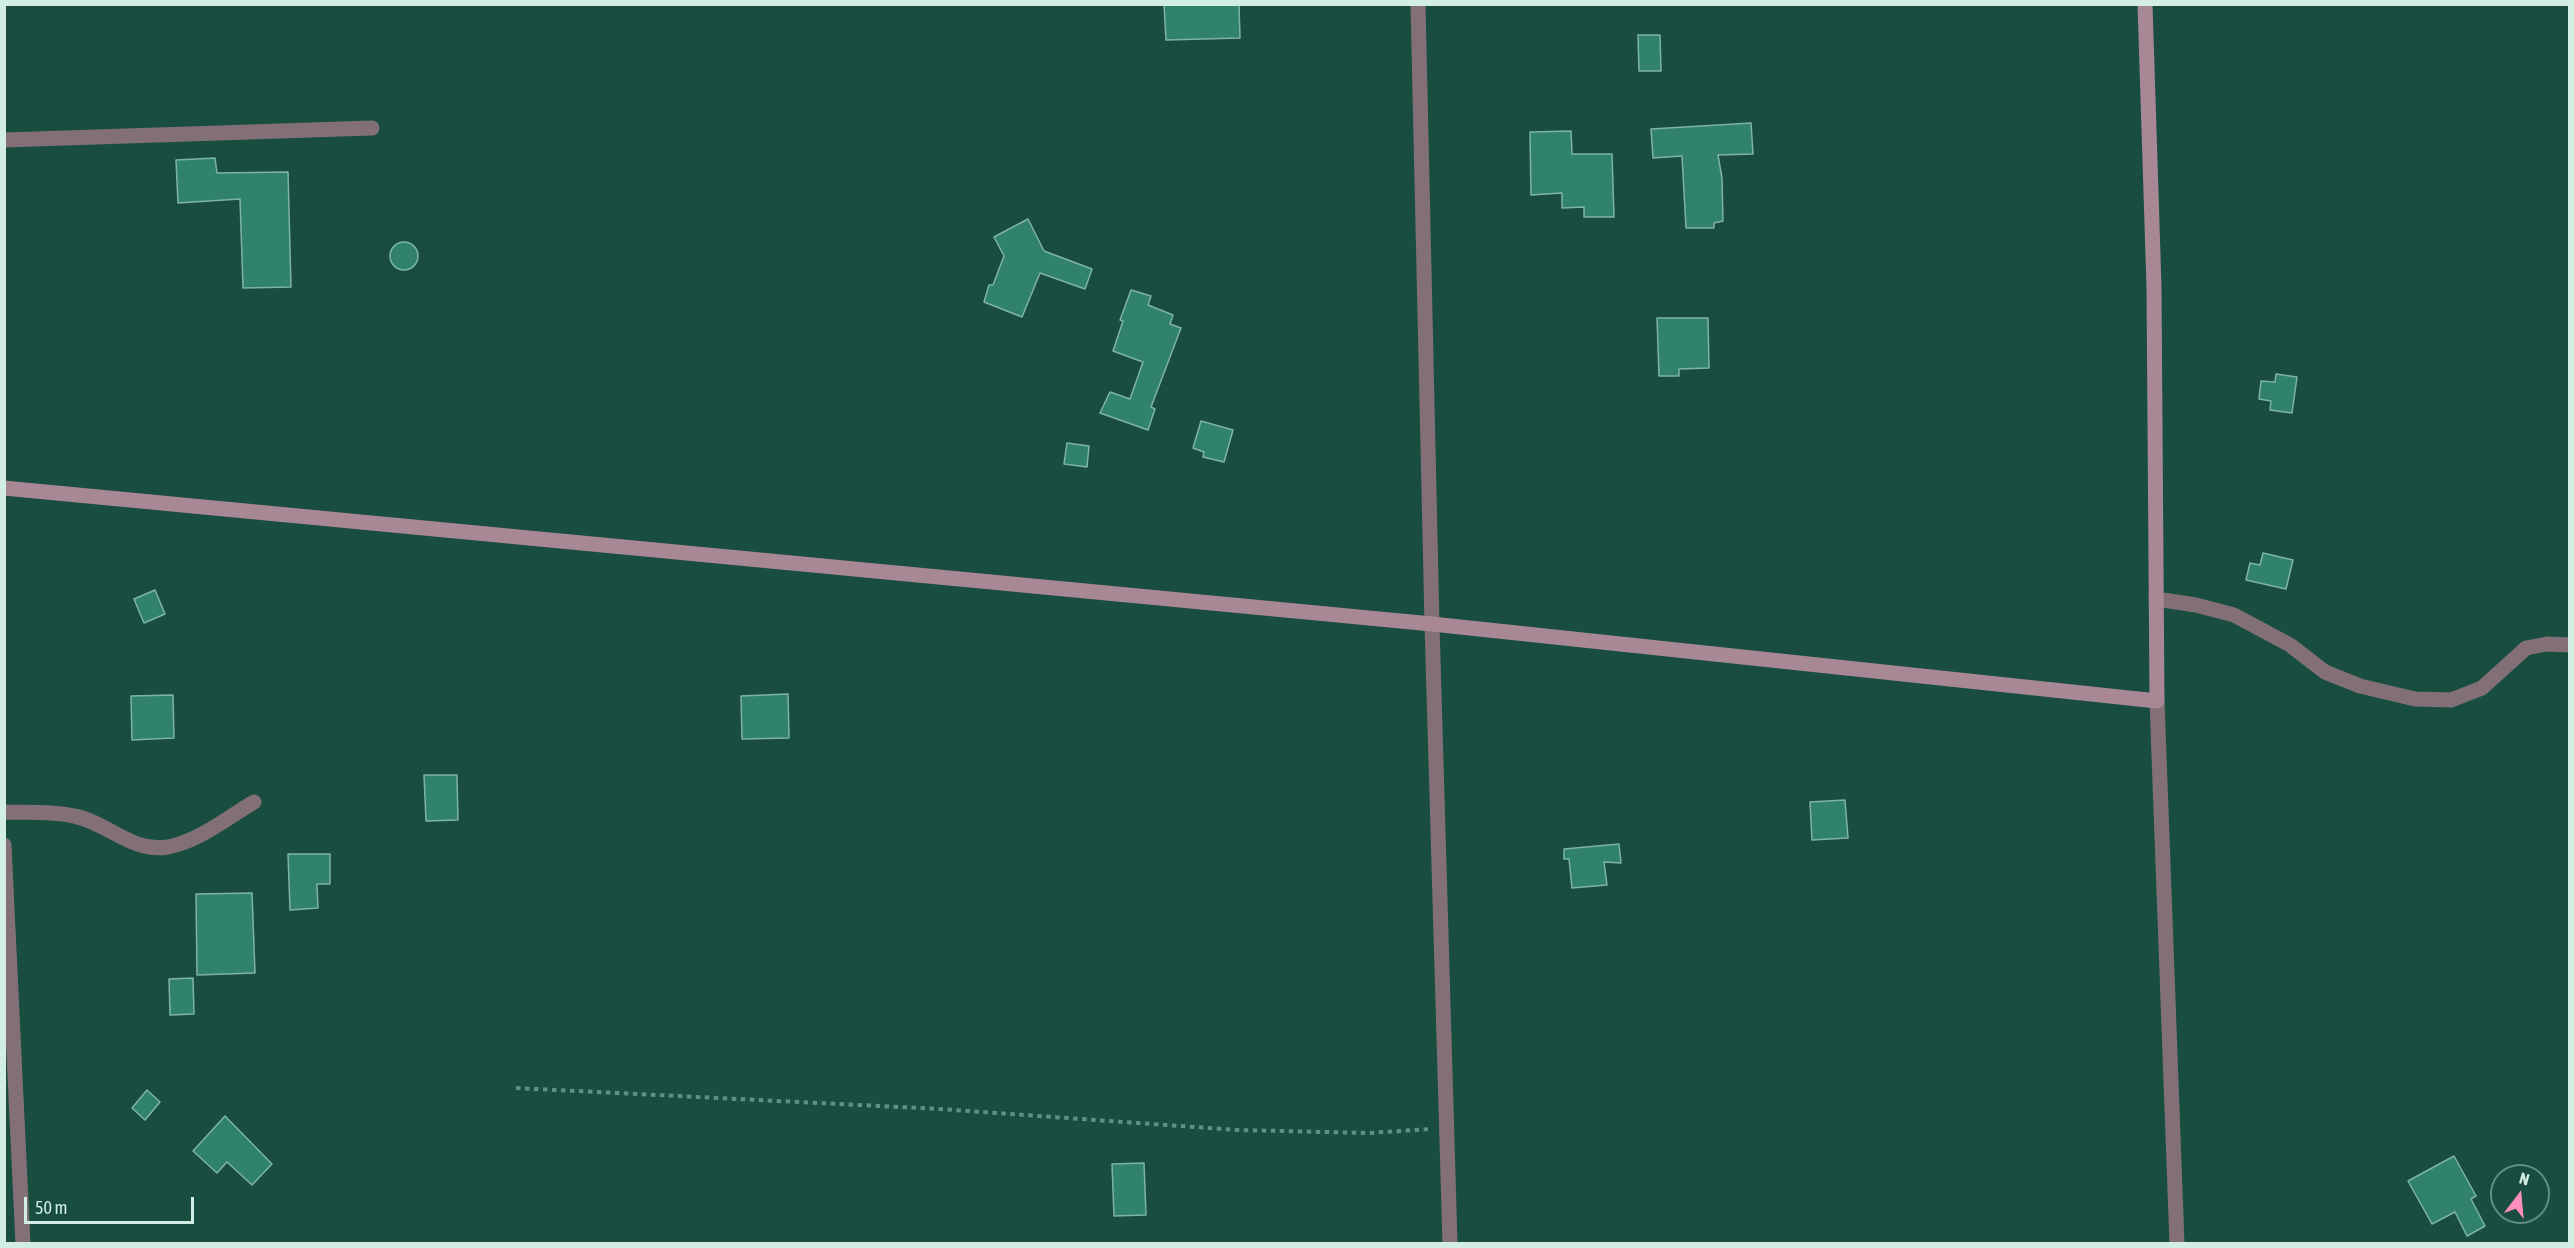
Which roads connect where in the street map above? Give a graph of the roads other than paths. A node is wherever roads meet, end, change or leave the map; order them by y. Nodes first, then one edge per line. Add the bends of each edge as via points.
1 (1418, 4) edge
2 (2145, 4) edge
3 (372, 128) dead end
4 (4, 140) edge
5 (4, 488) edge
6 (2156, 599) junction
7 (1432, 624) junction
8 (2570, 645) edge
9 (2157, 701) junction
10 (254, 802) dead end
11 (4, 812) edge
12 (4, 845) edge
13 (23, 1244) edge
14 (1450, 1244) edge
15 (2177, 1244) edge

1 - 7 street
2 - 6 street via 2154,287
3 - 4 street
5 - 7 street
6 - 8 street via 2234,615 2290,645 2325,672 2360,686 2415,699 2451,700 2482,688 2526,648
6 - 9 street
7 - 9 street
7 - 14 street
9 - 15 street
10 - 11 street via 193,839 167,847 142,847 98,823 74,816
12 - 13 street

